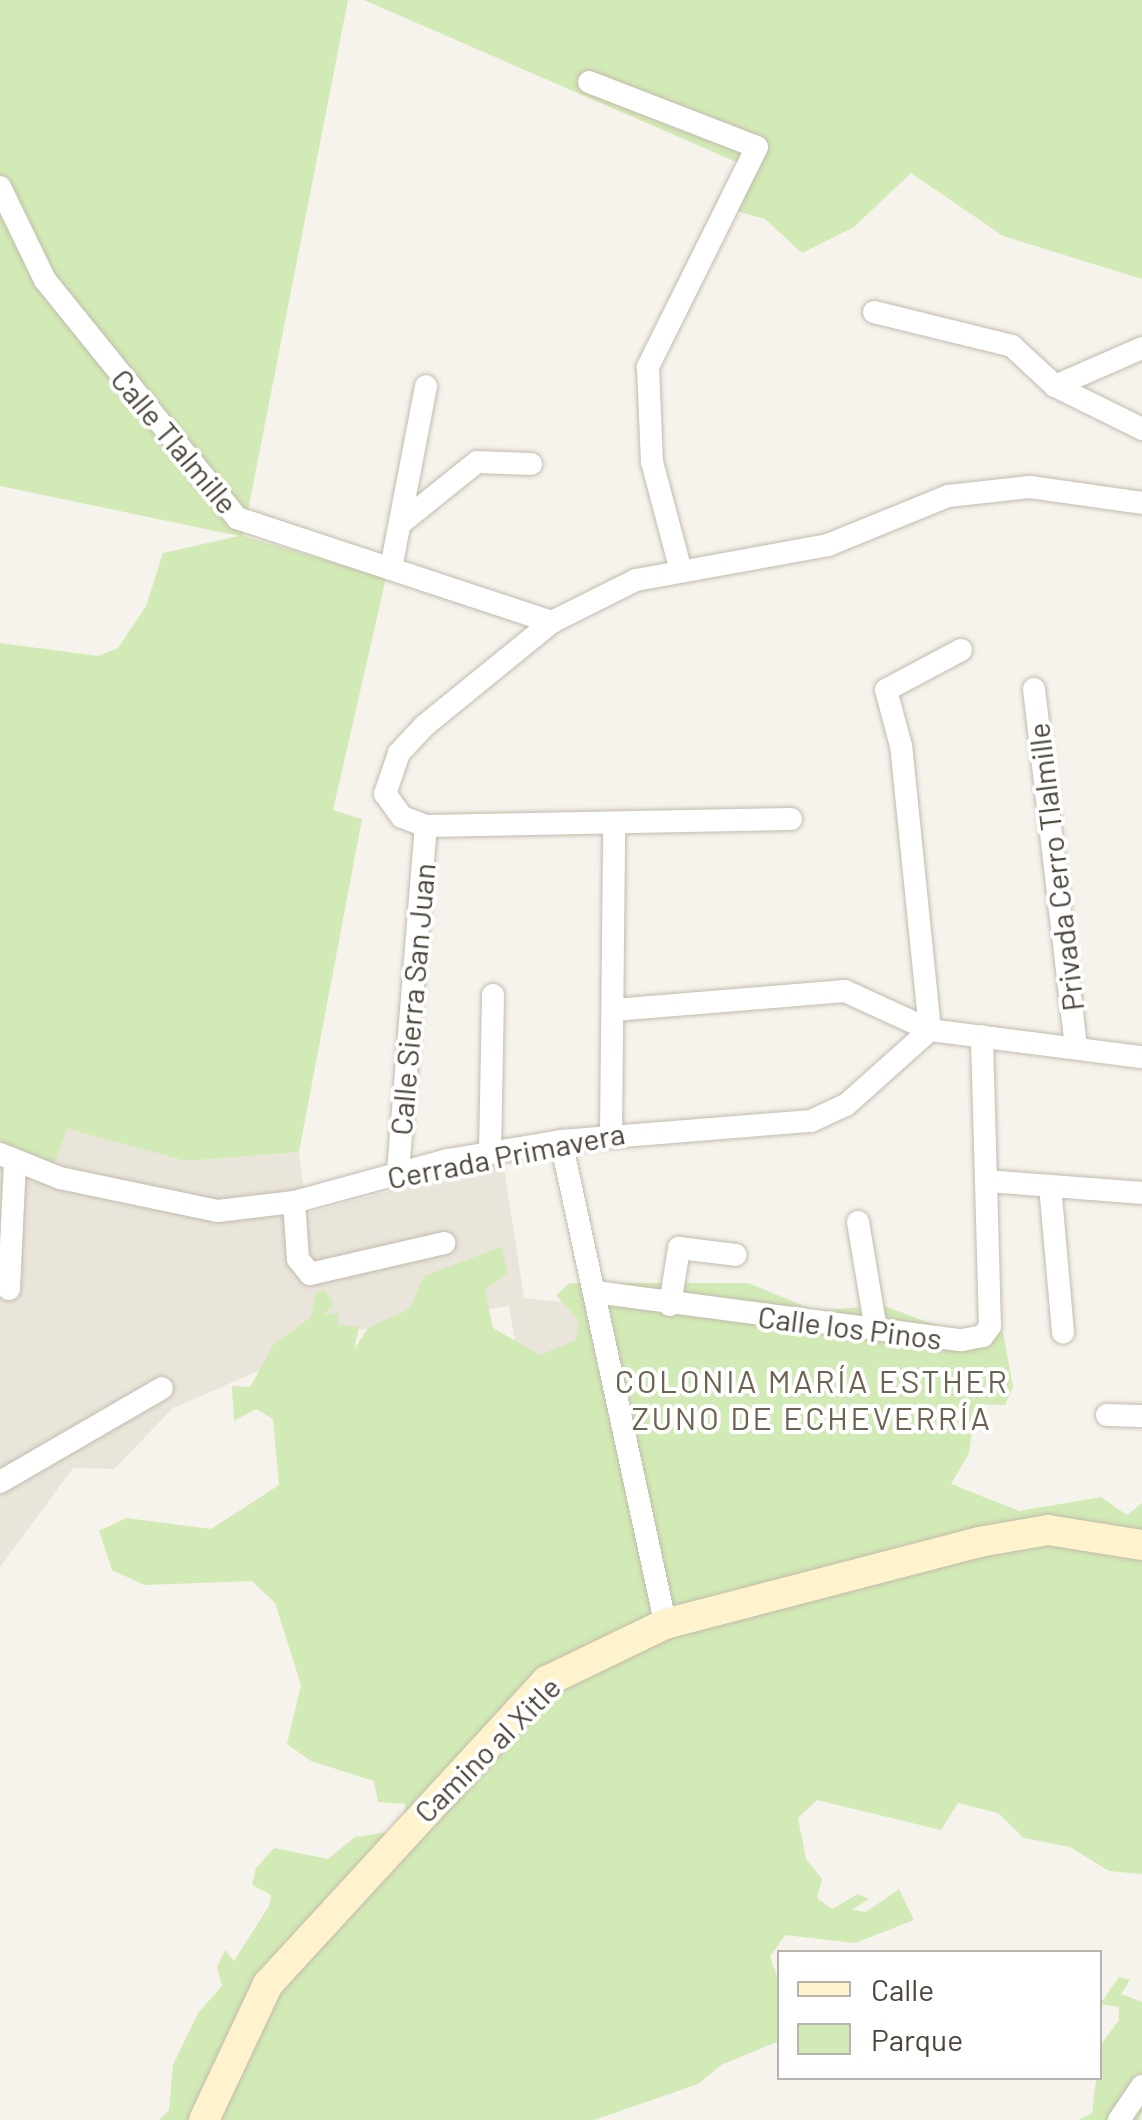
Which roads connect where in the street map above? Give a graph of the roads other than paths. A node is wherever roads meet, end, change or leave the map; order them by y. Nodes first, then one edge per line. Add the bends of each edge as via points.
1 (589, 82) dead end
2 (0, 187) edge
3 (874, 312) dead end
4 (1142, 348) edge
5 (426, 386) dead end
6 (1056, 386) junction
7 (1142, 429) edge
8 (531, 464) dead end
9 (1142, 503) edge
10 (400, 523) junction
11 (392, 564) junction
12 (681, 572) junction
13 (552, 622) junction
14 (961, 650) dead end
15 (1034, 689) dead end
16 (791, 819) dead end
17 (614, 825) junction
18 (426, 826) junction
19 (493, 995) dead end
20 (614, 1010) junction
21 (930, 1030) junction
22 (982, 1036) junction
23 (1076, 1046) junction
24 (1142, 1057) edge
25 (611, 1132) junction
26 (561, 1140) junction
27 (490, 1153) junction
28 (8, 1158) edge
29 (398, 1172) junction
30 (986, 1181) junction
31 (1050, 1186) junction
32 (1142, 1193) edge
33 (294, 1202) junction
34 (858, 1222) dead end
35 (444, 1243) dead end
36 (736, 1255) dead end
37 (8, 1289) dead end
38 (595, 1292) junction
39 (670, 1305) junction
40 (876, 1329) junction
41 (1063, 1332) dead end
42 (162, 1388) dead end
43 (1107, 1415) dead end
44 (1142, 1416) edge
45 (0, 1482) edge
46 (1142, 1545) edge
47 (665, 1624) junction
48 (1142, 2086) edge
49 (204, 2120) edge
50 (1119, 2120) edge

1 - 12 street via 757,147 648,367 652,462
2 - 11 street, Calle Tlalmille via 45,280 218,501 257,526
3 - 6 street via 1012,346
4 - 6 street
5 - 10 street
6 - 7 street
8 - 10 street via 477,462
9 - 12 street via 1030,487 948,496 869,534
10 - 11 street
11 - 13 street, Calle Tlalmille
12 - 13 street via 636,580
13 - 18 street, Calle Sierra San Juan via 400,754 385,794 402,817
14 - 21 street via 886,690 901,746
15 - 23 street, Privada Cerro Tlalmille
16 - 17 street
17 - 18 street
17 - 20 street
18 - 29 street, Calle Sierra San Juan
19 - 27 street
20 - 21 street via 845,991
20 - 25 street
21 - 22 street
21 - 25 street, Cerrada Primavera via 881,1081 812,1122
22 - 23 street
22 - 30 street, Calle los Pinos
23 - 24 street
25 - 26 street, Cerrada Primavera
26 - 27 street, Cerrada Primavera
26 - 38 street
27 - 29 street, Cerrada Primavera
28 - 33 street, Cerrada Primavera via 218,1211
28 - 37 street
29 - 33 street, Cerrada Primavera
30 - 31 street
30 - 40 street, Calle los Pinos via 990,1326 983,1336
31 - 32 street
31 - 41 street
33 - 35 street via 298,1259 310,1274
34 - 40 street
36 - 39 street via 679,1248
38 - 39 street, Calle los Pinos
38 - 47 street
39 - 40 street, Calle los Pinos
42 - 45 street
43 - 44 street
46 - 47 street, Camino al Xitle via 1048,1530
47 - 49 street, Camino al Xitle via 547,1682 453,1776 268,1984
48 - 50 street

